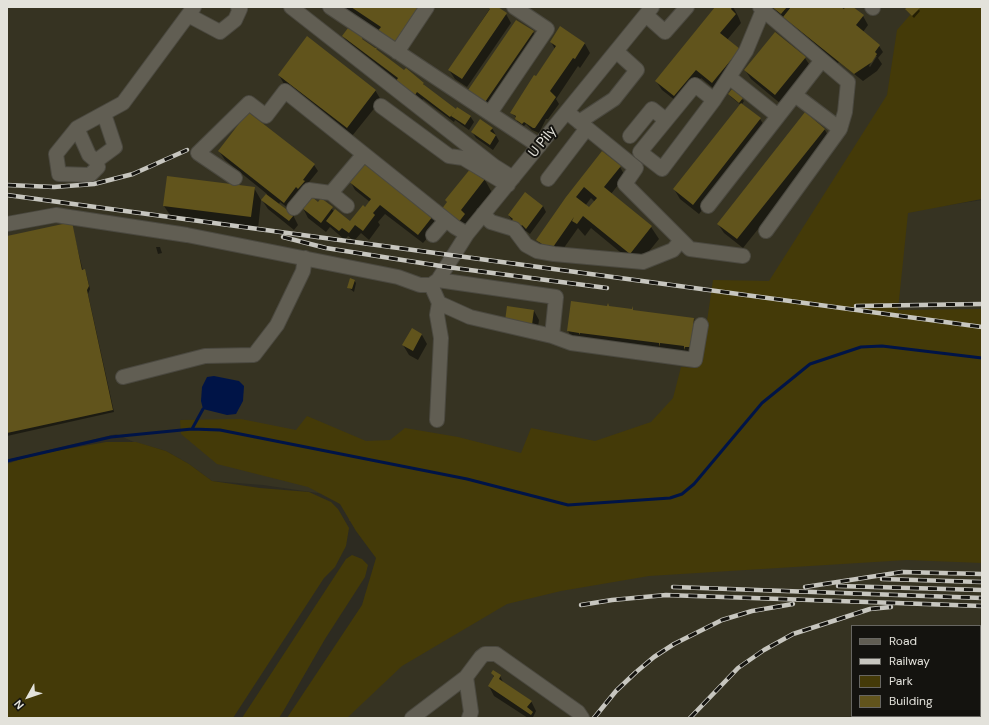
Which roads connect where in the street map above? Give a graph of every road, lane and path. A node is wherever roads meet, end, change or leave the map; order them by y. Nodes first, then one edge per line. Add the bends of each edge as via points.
1 (238, 7) edge
2 (330, 7) edge
3 (427, 7) edge
4 (514, 7) edge
5 (687, 7) edge
6 (294, 8) edge
7 (762, 9) edge
8 (191, 11) edge
9 (649, 11) edge
10 (616, 51) junction
11 (397, 52) junction
12 (822, 60) junction
13 (729, 77) junction
14 (795, 95) junction
15 (714, 100) junction
16 (381, 106) dead end
17 (567, 112) junction
18 (490, 113) junction
19 (104, 114) junction
20 (778, 116) junction
21 (666, 120) junction
22 (583, 125) junction
23 (77, 128) junction
24 (840, 129) junction
25 (630, 136) dead end
26 (539, 146) junction
27 (364, 154) junction
28 (96, 161) junction
29 (235, 178) dead end
30 (548, 179) dead end
31 (510, 181) junction
32 (331, 193) junction
33 (347, 206) dead end
34 (708, 206) dead end
35 (294, 208) dead end
36 (483, 214) junction
37 (446, 220) junction
38 (7, 224) edge
39 (766, 231) dead end
40 (467, 234) junction
41 (433, 235) dead end
42 (682, 240) junction
43 (743, 256) dead end
44 (305, 258) junction
45 (434, 283) junction
46 (439, 303) junction
47 (701, 325) dead end
48 (552, 336) junction
49 (123, 377) dead end
50 (437, 420) dead end
51 (466, 678) junction
52 (412, 718) edge
53 (469, 718) edge
54 (582, 718) edge

1 - 8 street via 240,9 235,20 220,32
2 - 11 street
3 - 11 street
4 - 18 street via 547,29
5 - 9 street via 665,32
6 - 31 street
7 - 12 street
7 - 13 street via 746,51
8 - 19 street via 123,103
9 - 10 street, U Pily
10 - 17 street, U Pily
10 - 22 street via 637,70 614,99
11 - 18 street
12 - 14 street
12 - 24 street via 848,82 845,112
13 - 15 street
13 - 20 street
14 - 20 street
14 - 24 street
15 - 21 street via 695,85
15 - 21 street via 662,169 640,152
16 - 31 street via 449,156 463,158
17 - 22 street
17 - 26 street, U Pily
18 - 26 street
19 - 23 street
19 - 28 street via 115,147
20 - 34 street
21 - 25 street via 652,109
22 - 30 street
22 - 42 street via 636,168 625,184
23 - 28 street via 89,155
23 - 28 street via 56,154 59,174 90,175 98,167
24 - 39 street
26 - 31 street, U Pily
27 - 29 street via 285,91 266,116 249,103 198,153
27 - 32 street
27 - 37 street
31 - 36 street, U Pily
32 - 33 street
32 - 35 street via 309,190
36 - 40 street, U Pily
36 - 42 street via 490,222 514,229 526,245 537,251 554,254 643,262 673,250
37 - 40 street
37 - 41 street
38 - 44 street via 52,221 56,215 187,235
40 - 45 street, U Pily
42 - 43 street via 690,249
44 - 45 street via 398,277 420,285
44 - 49 street via 303,271 277,325 254,354 205,356
45 - 46 street
45 - 48 street via 556,297
46 - 48 street via 470,317
46 - 50 street via 437,314 441,338
47 - 48 street via 695,360 571,343
51 - 52 street
51 - 53 street via 471,712
51 - 54 street via 485,654 496,654 578,712

